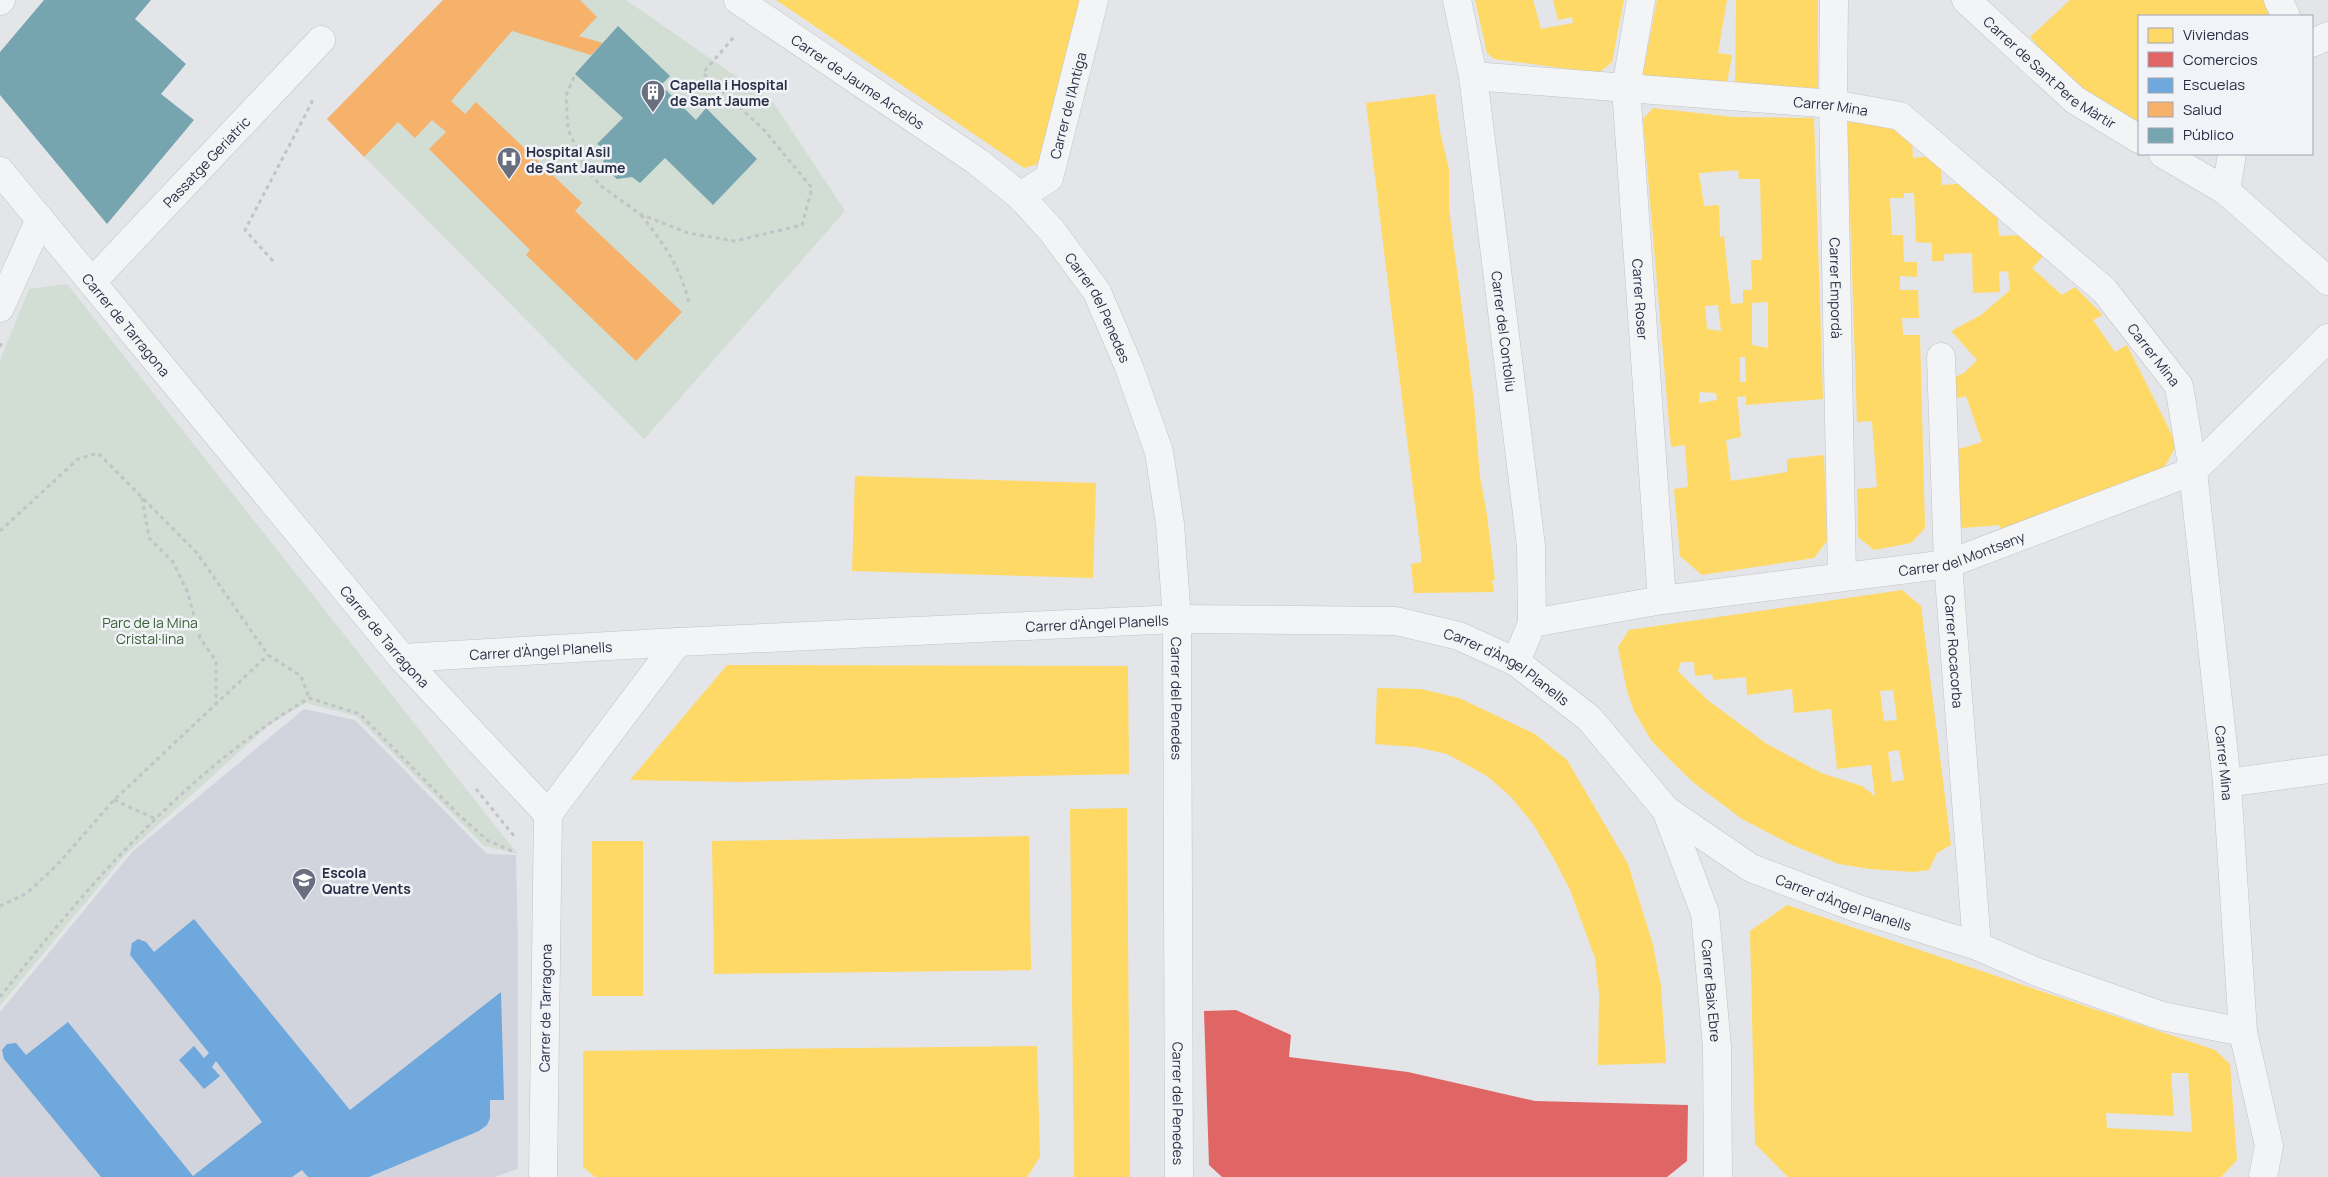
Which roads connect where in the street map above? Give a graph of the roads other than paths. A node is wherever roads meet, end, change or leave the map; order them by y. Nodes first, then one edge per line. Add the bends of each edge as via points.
1 (1094, 0) edge
2 (1457, 0) edge
3 (1641, 0) edge
4 (1834, 0) edge
5 (1966, 0) edge
6 (2278, 0) edge
7 (747, 6) edge
8 (2286, 15) edge
9 (2328, 36) edge
10 (321, 40) dead end
11 (2313, 43) edge
12 (1473, 76) junction
13 (1626, 88) junction
14 (1832, 104) junction
15 (2138, 138) edge
16 (2165, 155) edge
17 (2232, 155) edge
18 (978, 162) joint
19 (0, 171) edge
20 (2226, 191) junction
21 (1020, 196) junction
22 (40, 220) junction
23 (2328, 281) edge
24 (92, 282) junction
25 (0, 308) edge
26 (2328, 338) edge
27 (1941, 357) dead end
28 (2193, 471) junction
29 (1948, 564) junction
30 (1842, 576) junction
31 (1662, 600) junction
32 (1177, 619) junction
33 (1532, 623) junction
34 (678, 642) junction
35 (402, 658) junction
36 (1516, 662) junction
37 (2328, 769) edge
38 (2227, 783) junction
39 (1666, 810) junction
40 (548, 814) junction
41 (1977, 946) junction
42 (2243, 1032) junction
43 (543, 1177) edge
44 (1179, 1177) edge
45 (1718, 1177) edge
46 (2263, 1177) edge

1 - 21 street, Carrer de l'Antiga via 1049,178
2 - 12 street, Carrer del Contoliu
3 - 13 street, Carrer Roser
4 - 14 street, Carrer Empordà
5 - 15 street, Carrer de Sant Pere Màrtir via 2075,100
6 - 8 street
7 - 18 street, Carrer de Jaume Arcelòs
9 - 11 street
10 - 24 street, Passatge Geriatric
12 - 13 street, Carrer Mina
12 - 33 street, Carrer del Contoliu via 1531,546
13 - 14 street, Carrer Mina
13 - 31 street, Carrer Roser
14 - 28 street, Carrer Mina via 1900,116 2104,290 2179,386
14 - 30 street, Carrer Empordà
16 - 20 street
17 - 20 street
18 - 21 street, Carrer del Penedes
19 - 22 street, Carrer de Tarragona
20 - 23 street
21 - 32 street, Carrer del Penedes via 1052,231 1097,292 1129,367 1159,452 1170,524
22 - 24 street, Carrer de Tarragona
22 - 25 street
24 - 35 street, Carrer de Tarragona
26 - 28 street, Carrer del Montseny
27 - 29 street, Carrer Rocacorba
28 - 29 street, Carrer del Montseny
28 - 38 street, Carrer Mina
29 - 30 street, Carrer del Montseny
29 - 41 street, Carrer Rocacorba
30 - 31 street, Carrer del Montseny
31 - 33 street, Carrer del Montseny
32 - 34 street, Carrer d'Àngel Planells
32 - 36 street, Carrer d'Àngel Planells via 1396,621 1459,636
32 - 44 street, Carrer del Penedes
33 - 36 street, Carrer del Contoliu
34 - 35 street, Carrer d'Àngel Planells
34 - 40 street
35 - 40 street, Carrer de Tarragona
36 - 39 street, Carrer d'Àngel Planells via 1589,718
37 - 38 street
38 - 42 street, Carrer Mina
39 - 41 street, Carrer d'Àngel Planells via 1751,868 1859,909
39 - 45 street, Carrer Baix Ebre via 1704,913 1717,1047
40 - 43 street, Carrer de Tarragona
41 - 42 street, Carrer d'Àngel Planells via 2037,972 2162,1016
42 - 46 street, Carrer Mina via 2268,1146

